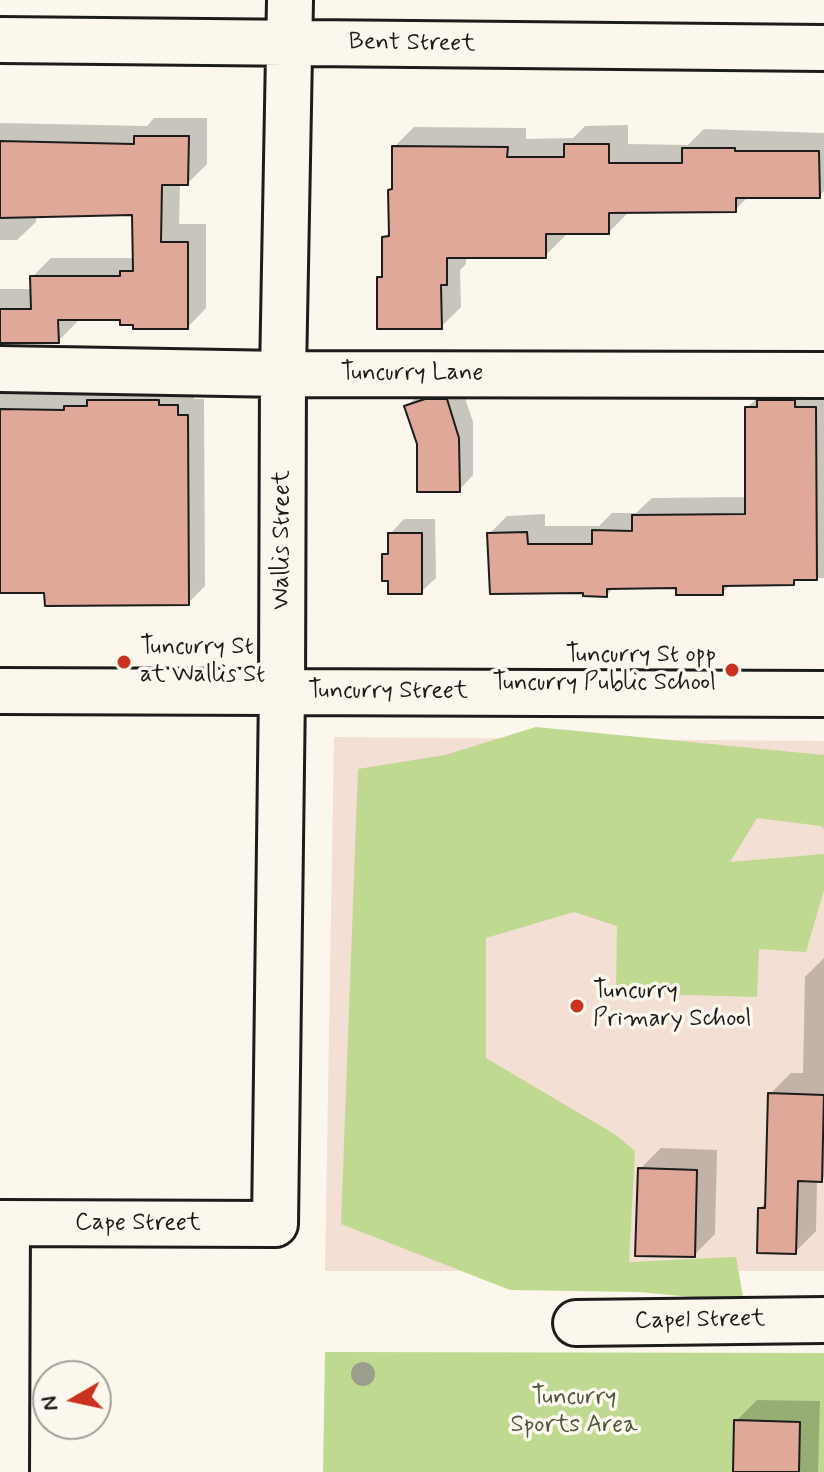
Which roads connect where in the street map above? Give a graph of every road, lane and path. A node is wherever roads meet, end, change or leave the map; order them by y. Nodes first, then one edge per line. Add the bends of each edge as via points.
1 (290, 0) edge
2 (0, 40) edge
3 (291, 43) junction
4 (824, 48) edge
5 (0, 369) edge
6 (283, 374) junction
7 (824, 375) edge
8 (0, 691) edge
9 (282, 691) junction
10 (824, 694) edge
11 (3, 1223) edge
12 (275, 1224) joint
13 (824, 1320) edge
14 (576, 1323) dead end
15 (6, 1472) edge

1 - 3 street, Wallis Street
2 - 3 street, Bent Street
3 - 4 street, Bent Street
3 - 6 street, Wallis Street
5 - 6 street, Tuncurry Lane
6 - 7 street, Tuncurry Lane
6 - 9 street, Wallis Street
8 - 9 street, Tuncurry Street
9 - 10 street, Tuncurry Street
9 - 12 street, Wallis Street
11 - 12 street, Cape Street
11 - 15 street
13 - 14 street, Capel Street

